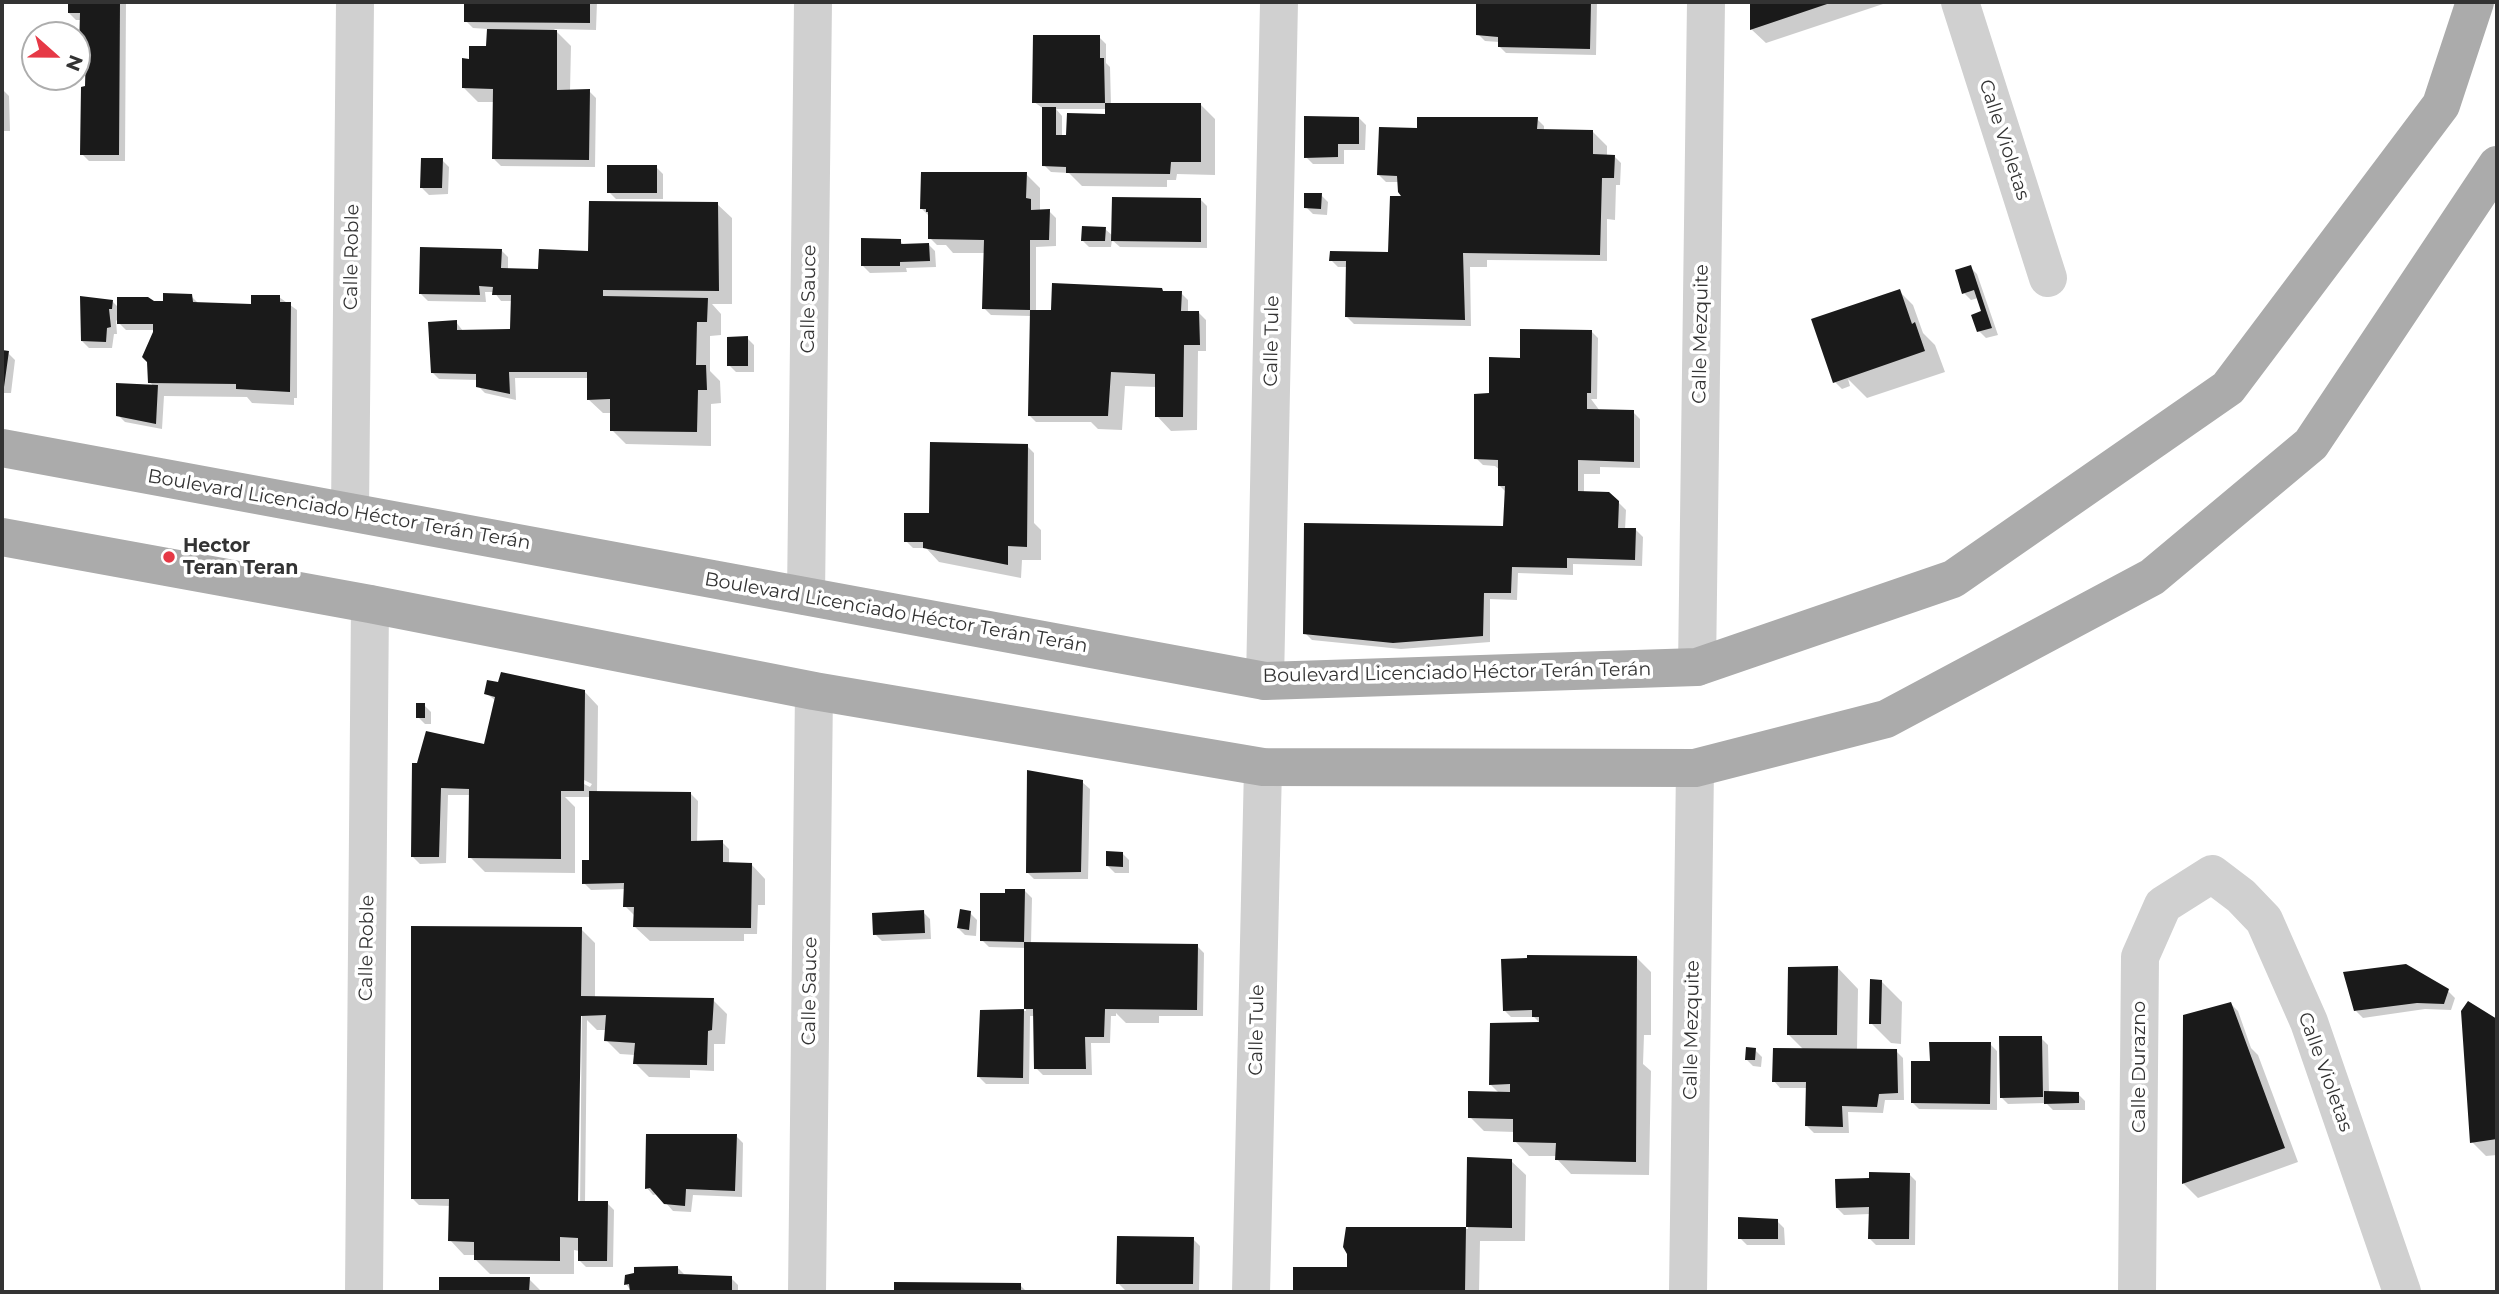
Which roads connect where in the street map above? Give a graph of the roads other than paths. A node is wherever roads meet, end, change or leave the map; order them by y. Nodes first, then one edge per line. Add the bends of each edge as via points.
1 (355, 2) edge
2 (813, 2) edge
3 (1279, 2) edge
4 (1706, 2) edge
5 (1960, 2) edge
6 (2475, 2) edge
7 (2497, 165) edge
8 (2048, 278) dead end
9 (2, 447) edge
10 (350, 512) junction
11 (2, 537) edge
12 (806, 596) junction
13 (370, 604) junction
14 (1697, 667) junction
15 (1265, 681) junction
16 (814, 691) junction
17 (1263, 767) junction
18 (1695, 768) junction
19 (2212, 874) joint
20 (364, 1292) edge
21 (807, 1292) edge
22 (1251, 1292) edge
23 (1688, 1292) edge
24 (2137, 1292) edge
25 (2402, 1292) edge

1 - 10 street, Calle Roble
2 - 12 street, Calle Sauce
3 - 15 street, Calle Tule
4 - 14 street, Calle Mezquite
5 - 8 street, Calle Violetas
6 - 14 main road, Boulevard Licenciado Héctor Terán Terán via 2441,105 2228,388 1953,579
7 - 18 main road via 2311,444 2152,577 1886,719
9 - 10 main road, Boulevard Licenciado Héctor Terán Terán
10 - 12 main road, Boulevard Licenciado Héctor Terán Terán
11 - 13 main road
12 - 15 main road, Boulevard Licenciado Héctor Terán Terán
13 - 16 main road
13 - 20 street, Calle Roble
14 - 15 main road, Boulevard Licenciado Héctor Terán Terán
16 - 17 main road
16 - 21 street, Calle Sauce
17 - 18 main road
17 - 22 street, Calle Tule
18 - 23 street, Calle Mezquite
19 - 24 street, Calle Durazno via 2163,905 2140,957
19 - 25 street, Calle Violetas via 2264,920 2309,1021

